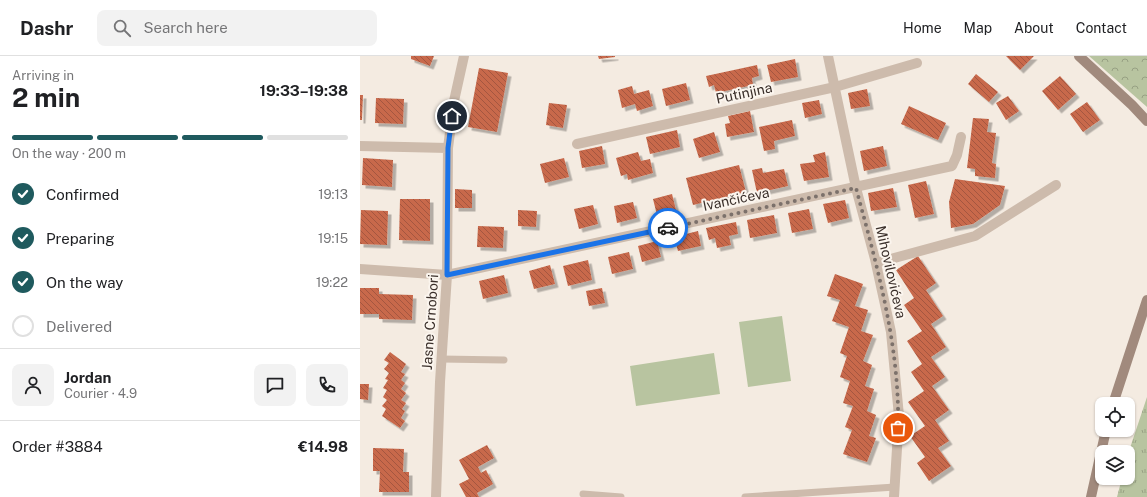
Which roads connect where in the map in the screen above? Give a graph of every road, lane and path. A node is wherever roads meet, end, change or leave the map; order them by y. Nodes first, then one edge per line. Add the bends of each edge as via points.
1 (464, 56) edge
2 (828, 56) edge
3 (1079, 56) edge
4 (917, 63) dead end
5 (835, 87) junction
6 (1132, 105) junction
7 (1147, 113) edge
8 (1147, 121) edge
9 (961, 137) dead end
10 (577, 144) dead end
11 (360, 146) edge
12 (448, 148) junction
13 (1056, 185) dead end
14 (856, 188) junction
15 (876, 263) junction
16 (360, 269) edge
17 (447, 275) junction
18 (1147, 300) edge
19 (441, 359) junction
20 (504, 360) dead end
21 (1114, 397) edge
22 (1104, 437) edge
23 (894, 492) edge
24 (583, 494) dead end
25 (436, 497) edge
26 (621, 497) edge
27 (745, 497) edge
28 (1091, 497) edge

1 - 12 street, Jasne Crnobori via 454,101
2 - 5 street, Mihovilovićeva
3 - 6 main road
4 - 5 street, Putinjina
5 - 10 street, Putinjina
5 - 14 street, Mihovilovićeva
6 - 7 main road
6 - 8 main road
9 - 14 street, Ivančićeva via 952,166
11 - 12 street
12 - 17 street, Jasne Crnobori
13 - 15 street via 976,236
14 - 15 street, Mihovilovićeva
14 - 17 street, Ivančićeva
15 - 23 street, Mihovilovićeva via 891,332 899,416
16 - 17 street, Ivančićeva
17 - 19 street, Jasne Crnobori
18 - 21 main road
19 - 20 lane
19 - 25 street, Jasne Crnobori
22 - 28 main road
23 - 27 lane
24 - 26 lane

